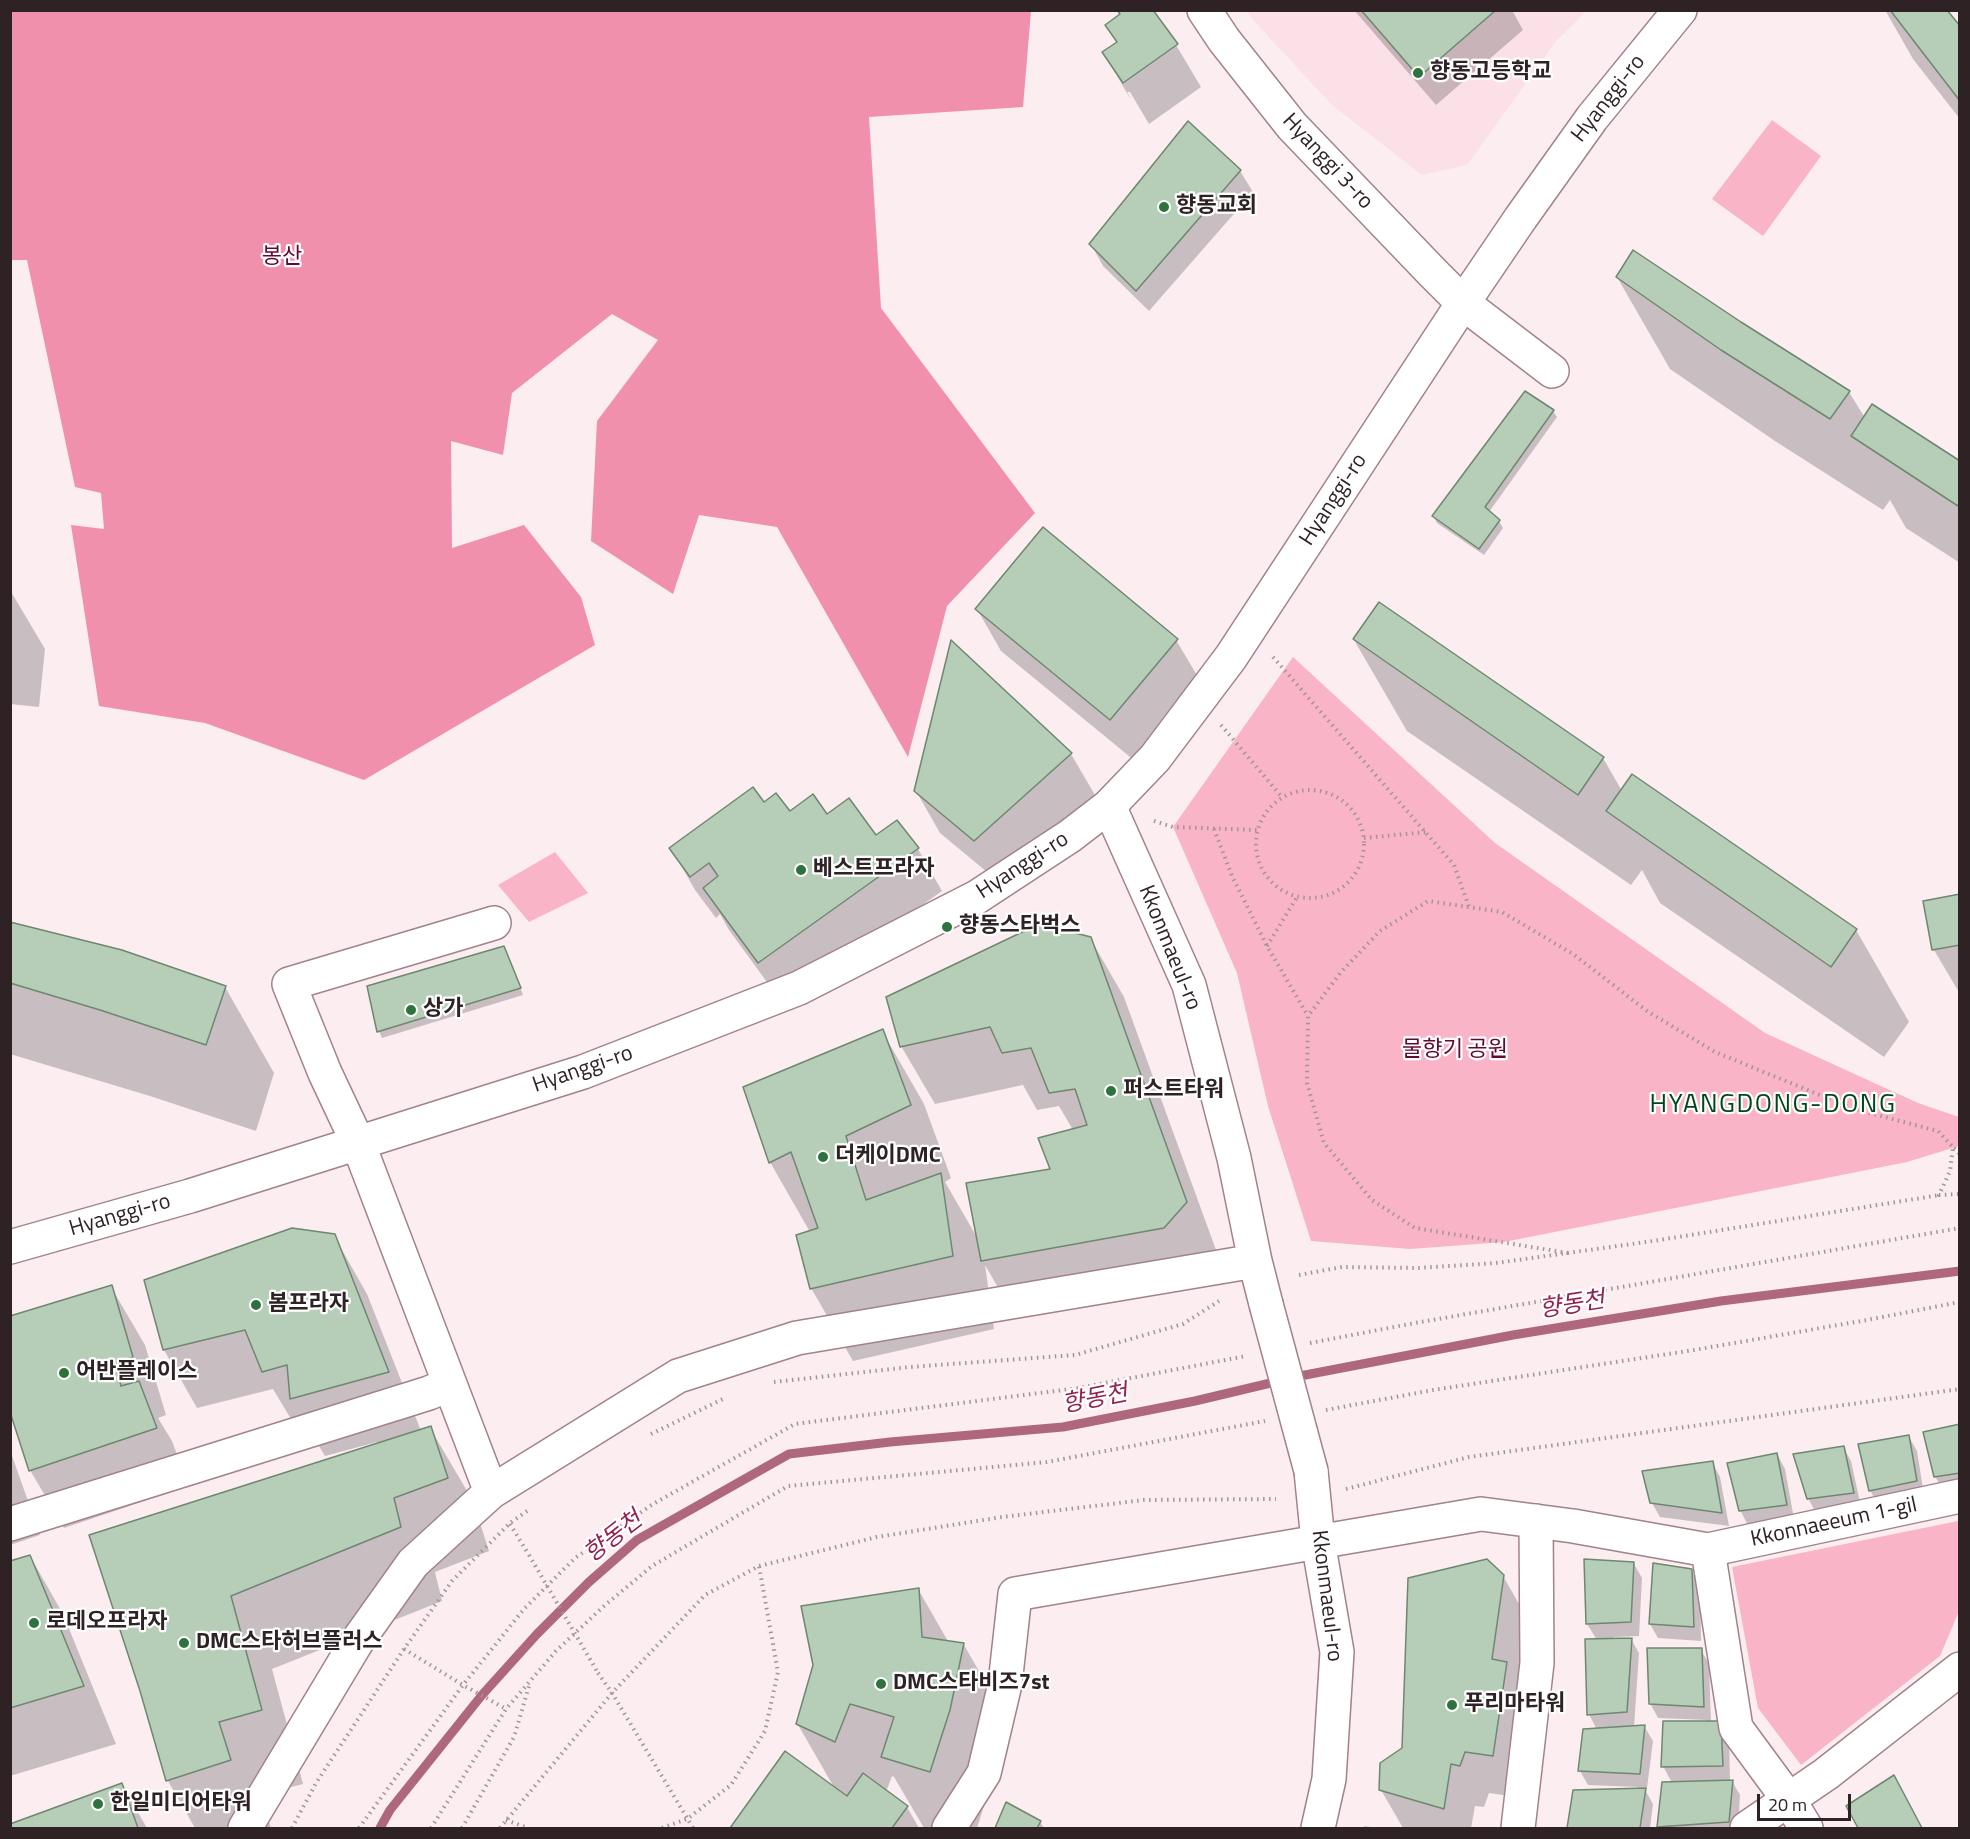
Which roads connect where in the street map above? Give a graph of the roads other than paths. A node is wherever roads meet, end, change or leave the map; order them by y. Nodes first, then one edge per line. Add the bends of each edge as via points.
1 (1204, 10) edge
2 (1680, 10) edge
3 (1463, 303) junction
4 (1552, 371) dead end
5 (1109, 806) junction
6 (495, 923) dead end
7 (358, 1143) junction
8 (10, 1247) edge
9 (1255, 1261) junction
10 (450, 1384) junction
11 (1959, 1496) edge
12 (498, 1503) junction
13 (1536, 1521) junction
14 (10, 1524) edge
15 (1318, 1541) junction
16 (1708, 1550) junction
17 (1959, 1669) edge
18 (1789, 1800) junction
19 (245, 1828) edge
20 (949, 1828) edge
21 (1318, 1828) edge
22 (1518, 1828) edge
23 (1747, 1828) edge
24 (1806, 1828) edge

1 - 3 street, Hyanggi 3-ro via 1292,126
2 - 3 street, Hyanggi-ro via 1592,118
3 - 4 street, Hyanggi 3-ro
3 - 5 street, Hyanggi-ro via 1231,657 1155,758
5 - 7 street, Hyanggi-ro via 977,897 799,988 583,1072
5 - 9 street, Kkonmaeul-ro via 1189,985 1234,1158
6 - 7 street via 289,984
7 - 8 street, Hyanggi-ro
7 - 10 street
9 - 12 street via 797,1338 678,1376
9 - 15 street, Kkonmaeul-ro, bridge via 1311,1471
10 - 12 street
10 - 14 street
11 - 16 street, Kkonnaeeum 1-gil
12 - 19 street via 413,1563 356,1643
13 - 15 street, Kkonnaeeum 1-gil via 1481,1514
13 - 16 street, Kkonnaeeum 1-gil
13 - 22 street via 1537,1663
15 - 20 street, Kkonnaeeum 1-gil via 1015,1594 1005,1684 984,1773
15 - 21 street, Kkonmaeul-ro via 1337,1652 1329,1779
16 - 18 street via 1736,1728
17 - 18 street
18 - 23 street
18 - 24 street

